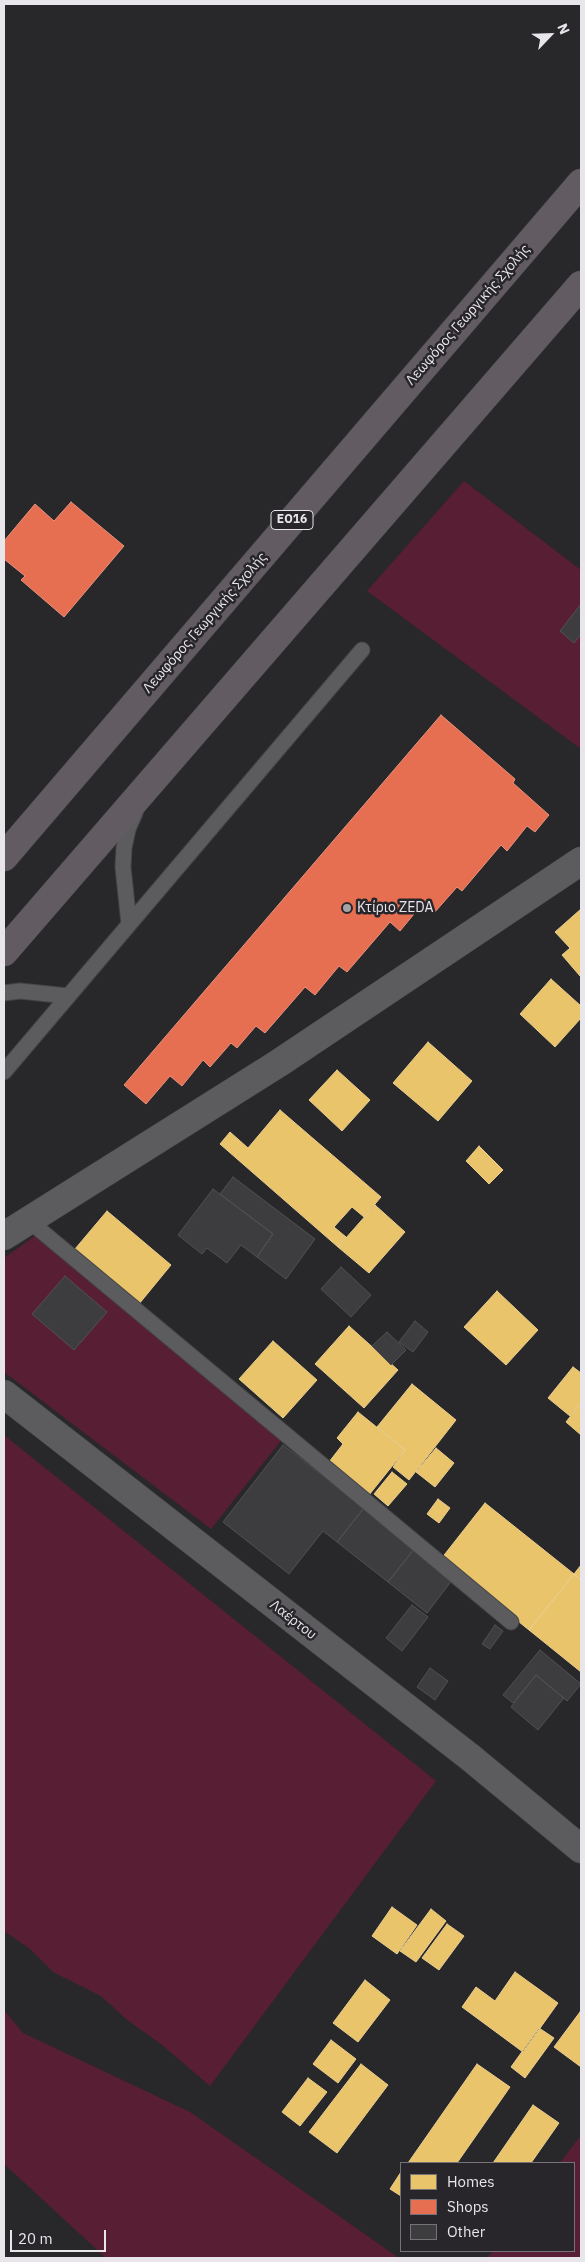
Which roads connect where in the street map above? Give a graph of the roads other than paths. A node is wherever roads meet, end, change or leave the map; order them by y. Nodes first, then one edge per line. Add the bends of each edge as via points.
1 (581, 183) edge
2 (581, 286) edge
3 (362, 650) dead end
4 (148, 785) junction
5 (4, 857) edge
6 (581, 860) edge
7 (129, 924) junction
8 (4, 952) edge
9 (4, 994) edge
10 (68, 996) junction
11 (4, 1072) edge
12 (28, 1220) junction
13 (4, 1236) edge
14 (4, 1394) edge
15 (511, 1622) dead end
16 (581, 1849) edge

1 - 5 main road, Λεωφόρος Γεωργικής Σχολής / ΕΟ16
2 - 4 main road
3 - 7 lane
4 - 7 lane via 128,829 124,848
4 - 8 main road
6 - 12 street via 279,1063
7 - 10 lane
9 - 10 lane via 20,991
10 - 11 lane
12 - 13 street
12 - 15 lane
14 - 16 street, Λαέρτου via 463,1752

